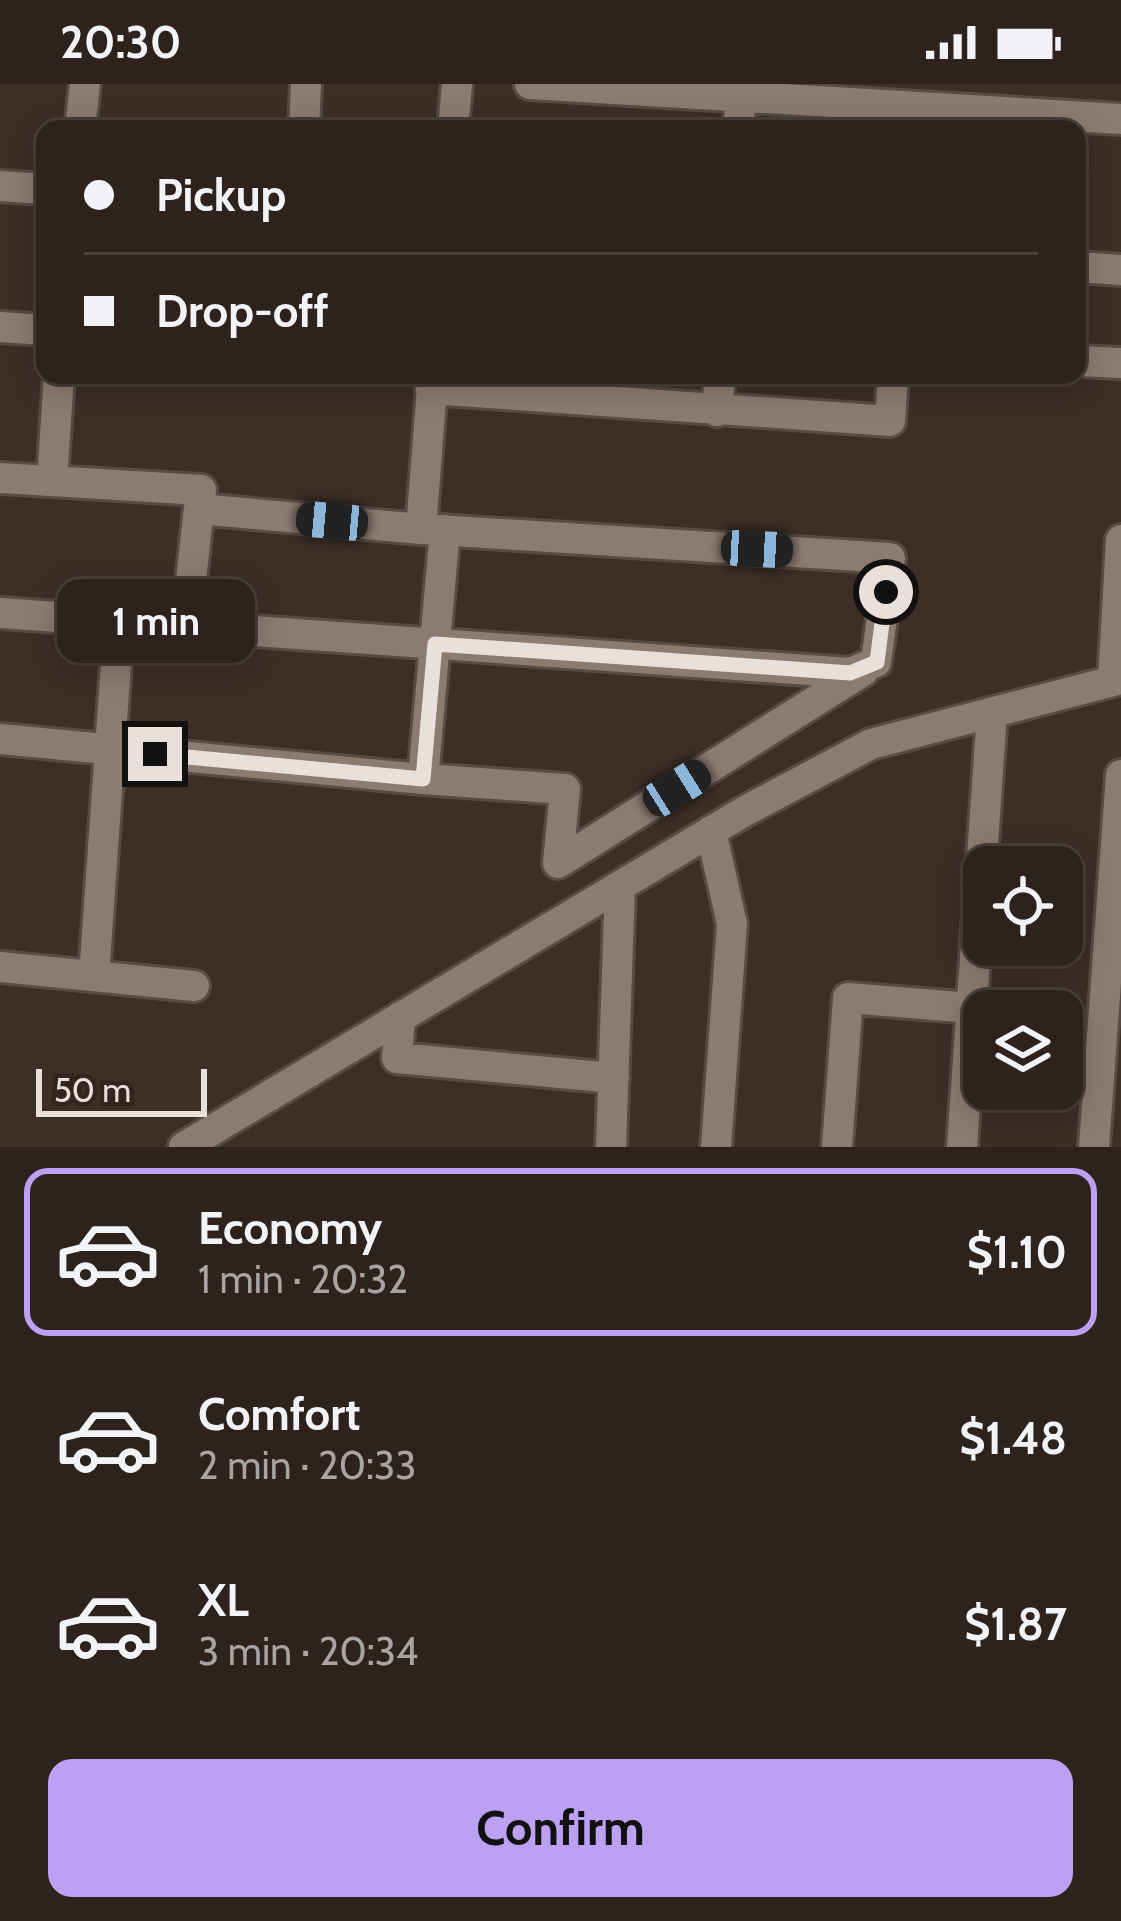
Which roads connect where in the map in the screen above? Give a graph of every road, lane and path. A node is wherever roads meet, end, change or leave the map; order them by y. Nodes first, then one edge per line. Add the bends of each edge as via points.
1 (85, 84) edge
2 (306, 84) edge
3 (457, 84) edge
4 (530, 84) edge
5 (741, 90) edge
6 (911, 107) edge
7 (1121, 118) edge
8 (81, 120) edge
9 (304, 120) edge
10 (454, 120) edge
11 (739, 120) edge
12 (0, 186) edge
13 (36, 188) edge
14 (1086, 268) edge
15 (1121, 270) edge
16 (0, 326) edge
17 (36, 329) edge
18 (1086, 361) edge
19 (1121, 363) edge
20 (58, 384) edge
21 (432, 384) edge
22 (452, 384) edge
23 (718, 384) edge
24 (892, 384) edge
25 (717, 411) junction
26 (0, 478) edge
27 (52, 481) junction
28 (199, 509) junction
29 (434, 529) junction
30 (1121, 539) edge
31 (1119, 610) edge
32 (0, 613) edge
33 (119, 620) junction
34 (186, 625) junction
35 (435, 644) junction
36 (877, 662) junction
37 (1117, 680) edge
38 (992, 712) junction
39 (0, 739) edge
40 (110, 750) junction
41 (1121, 775) edge
42 (423, 779) junction
43 (711, 831) junction
44 (620, 886) junction
45 (0, 967) edge
46 (94, 976) junction
47 (194, 986) dead end
48 (973, 990) edge
49 (963, 1007) edge
50 (400, 1017) junction
51 (614, 1078) junction
52 (965, 1110) edge
53 (184, 1147) edge
54 (611, 1147) edge
55 (716, 1147) edge
56 (837, 1147) edge
57 (962, 1147) edge
58 (1094, 1147) edge

1 - 8 street
2 - 9 street
3 - 10 street
4 - 5 street
5 - 6 street
5 - 11 street
6 - 7 street
12 - 13 street
14 - 15 street
16 - 17 street
18 - 19 street
20 - 27 street
21 - 29 street
22 - 25 street
23 - 25 street
24 - 25 street via 890,422
26 - 27 street
27 - 28 street via 201,490
28 - 29 street
28 - 34 street
29 - 35 street
29 - 36 street via 890,558
30 - 31 street
31 - 37 street
32 - 33 street
33 - 34 street
33 - 40 street
34 - 35 street
35 - 36 street via 850,673
35 - 42 street
36 - 42 street via 558,863 565,789
37 - 38 street
38 - 43 street via 871,744
38 - 48 street
39 - 40 street
40 - 42 street
40 - 46 street
41 - 58 street
43 - 44 street
43 - 55 street via 732,924
44 - 50 street
44 - 51 street
45 - 46 street
46 - 47 street
49 - 56 street via 848,998
50 - 51 street via 397,1058
50 - 53 street
51 - 54 street
52 - 57 street

